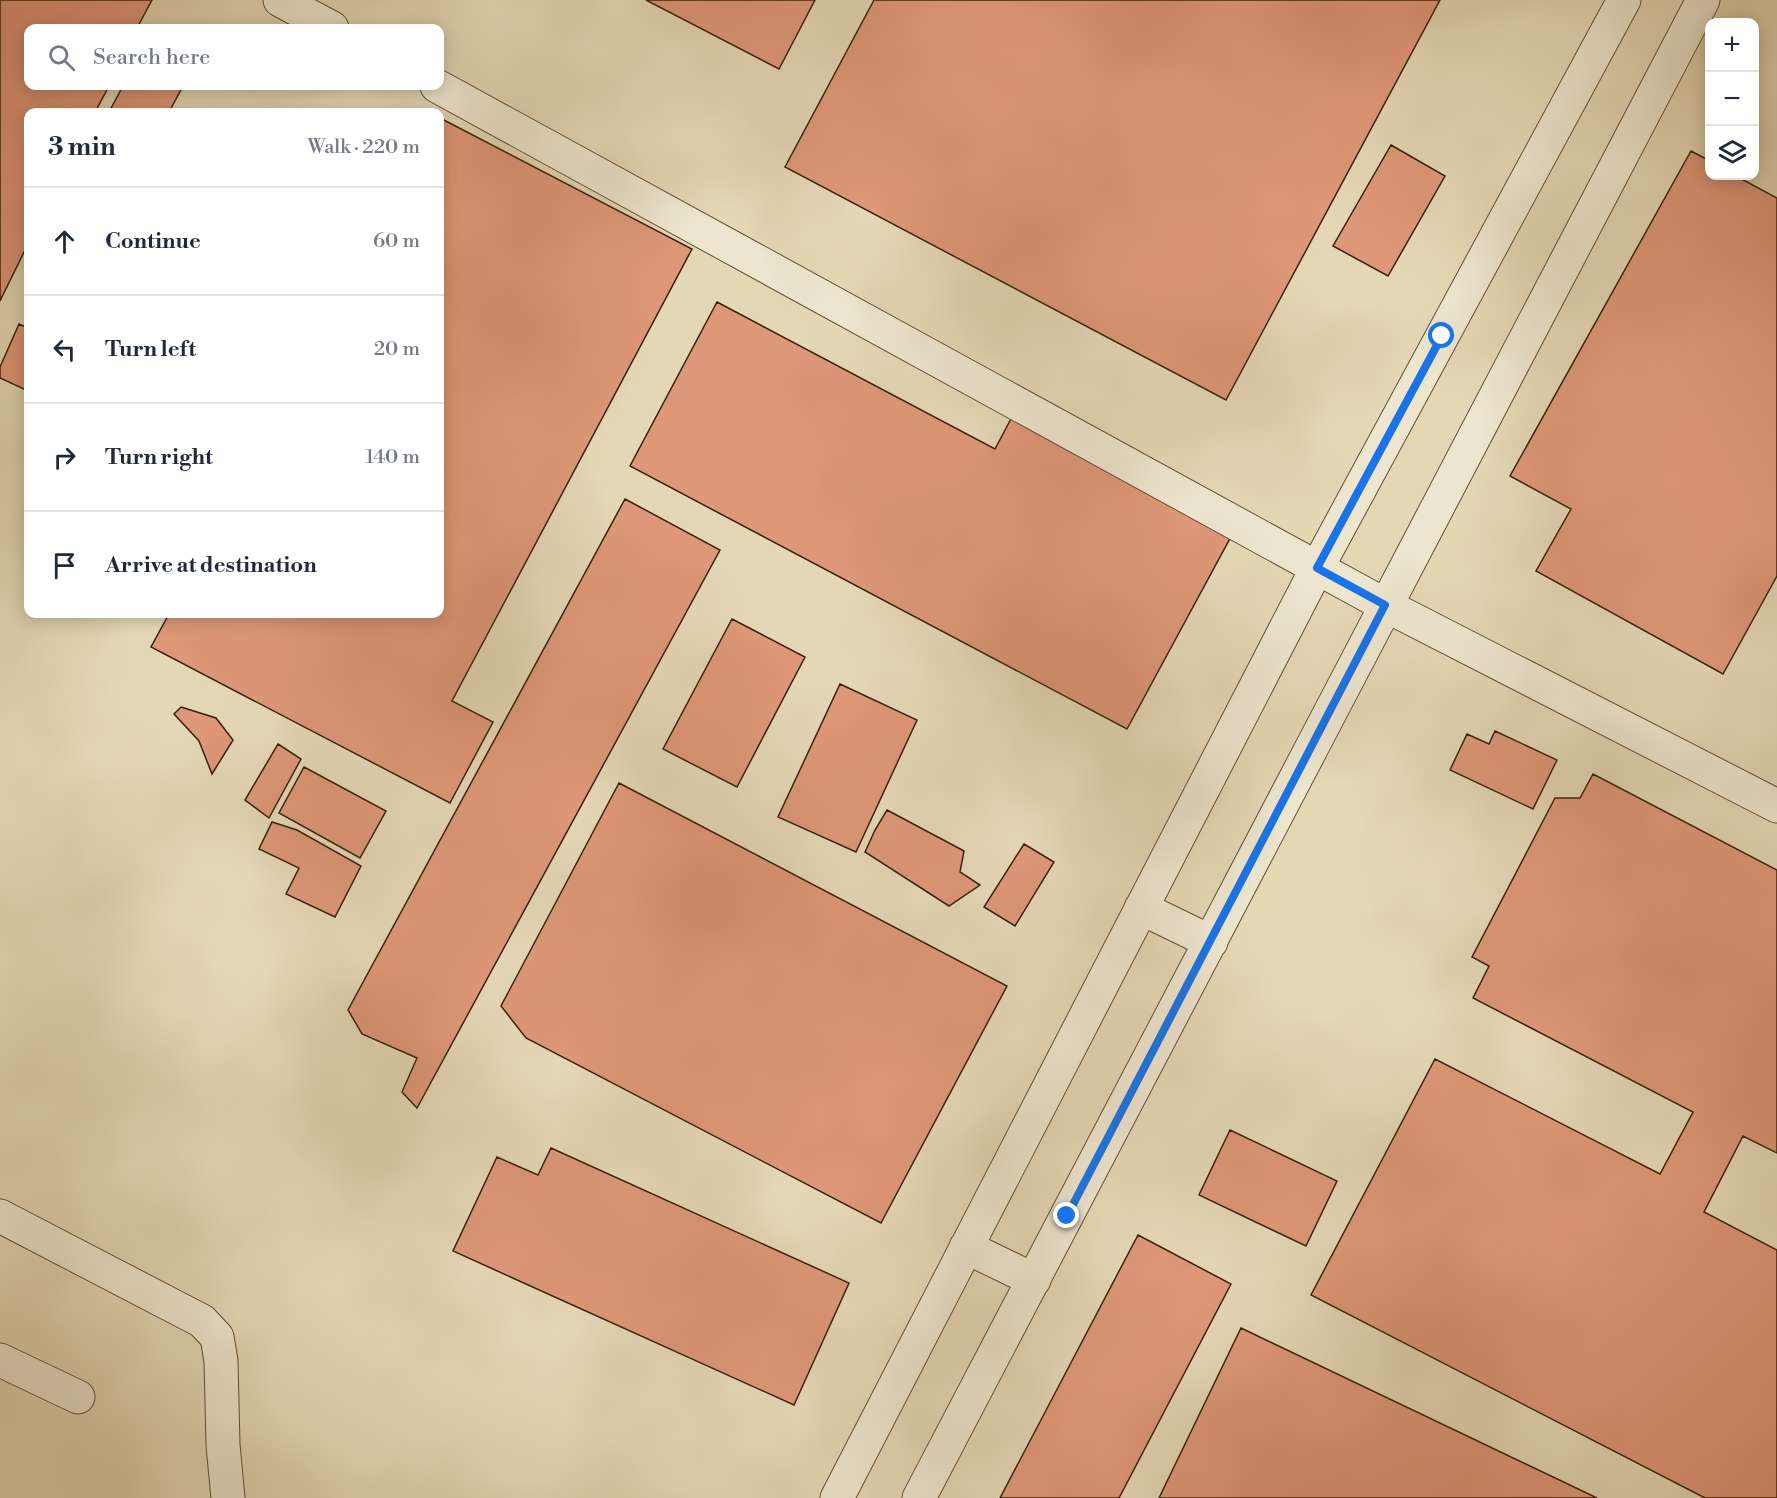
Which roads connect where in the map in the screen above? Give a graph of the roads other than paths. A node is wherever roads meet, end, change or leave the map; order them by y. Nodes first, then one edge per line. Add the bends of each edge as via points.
1 (280, 0) edge
2 (1624, 0) edge
3 (1703, 0) edge
4 (325, 24) edge
5 (443, 90) edge
6 (1317, 568) junction
7 (1385, 605) junction
8 (1777, 806) edge
9 (1141, 908) junction
10 (1211, 942) junction
11 (0, 1216) edge
12 (966, 1247) junction
13 (1034, 1280) junction
14 (0, 1360) edge
15 (78, 1397) dead end
16 (228, 1498) edge
17 (837, 1498) edge
18 (919, 1498) edge

1 - 4 street
2 - 6 street
3 - 7 street
5 - 6 street
6 - 7 street
6 - 9 street
7 - 8 street
7 - 10 street
9 - 10 street
9 - 12 street
10 - 13 street
11 - 16 street via 202,1321 217,1337
12 - 13 street
12 - 17 street
13 - 18 street
14 - 15 street

